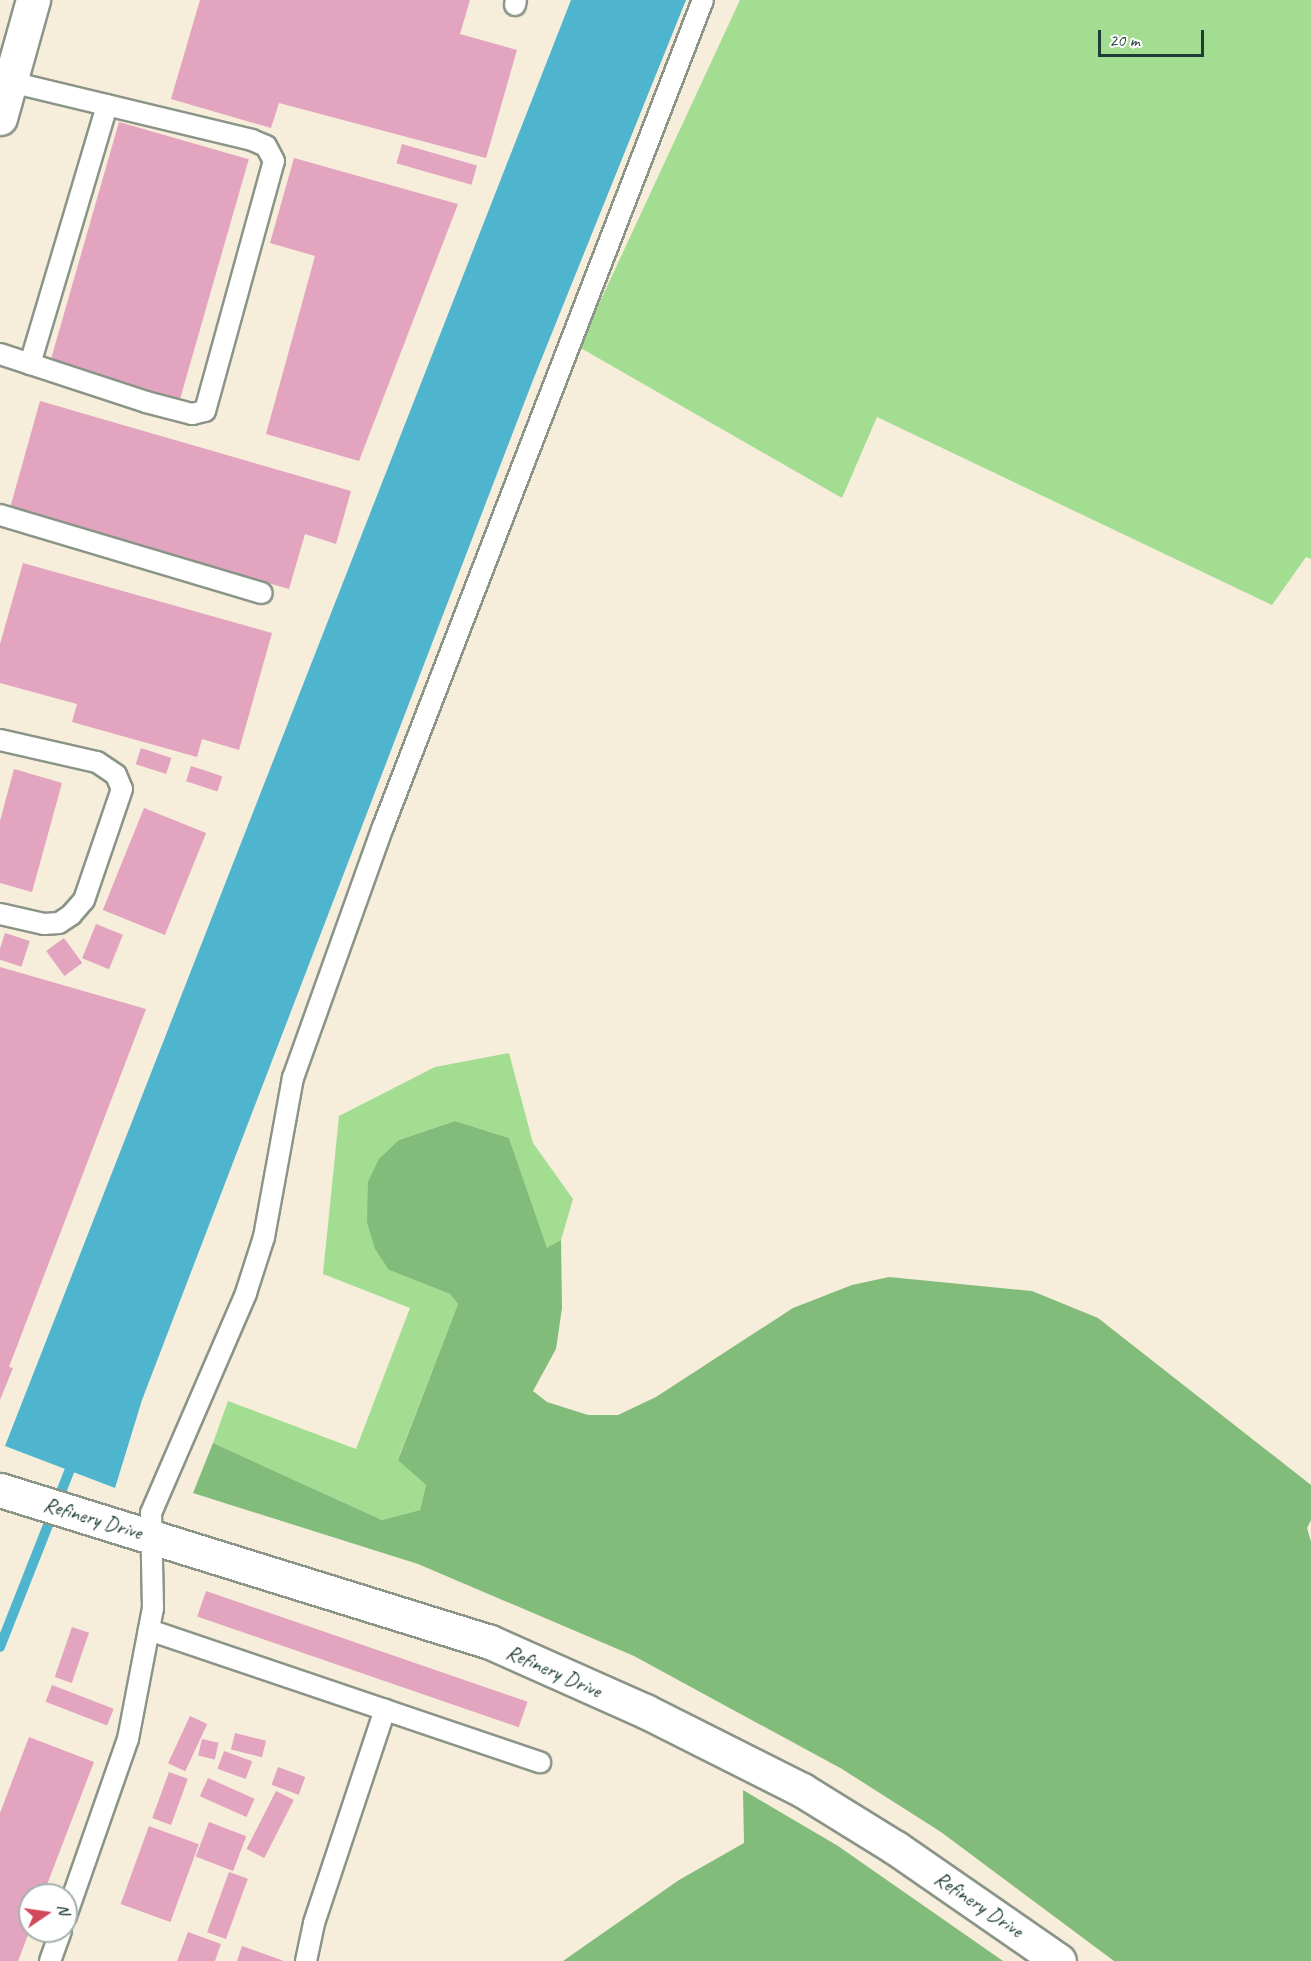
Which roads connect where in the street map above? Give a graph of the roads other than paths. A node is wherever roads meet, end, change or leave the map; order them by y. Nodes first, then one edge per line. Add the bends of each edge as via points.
1 (33, 0) edge
2 (703, 0) edge
3 (10, 82) junction
4 (107, 105) junction
5 (0, 118) edge
6 (0, 354) edge
7 (30, 364) junction
8 (0, 515) edge
9 (262, 593) dead end
10 (0, 740) edge
11 (0, 914) edge
12 (2, 1491) edge
13 (151, 1536) junction
14 (149, 1630) junction
15 (385, 1710) junction
16 (540, 1762) dead end
17 (78, 1883) edge
18 (57, 1943) edge
19 (50, 1961) edge
20 (306, 1961) edge
21 (1059, 1961) edge

1 - 3 street
2 - 13 lane via 392,805 292,1078 260,1248 246,1293 159,1488 151,1513
3 - 4 lane
3 - 5 street
4 - 7 lane
4 - 7 lane via 252,140 272,153 274,161 208,407 192,414
6 - 7 lane
8 - 9 lane
10 - 11 lane via 97,762 116,776 122,789 84,900 71,915 59,923 44,924
12 - 13 street, Refinery Drive
13 - 14 lane
13 - 21 street, Refinery Drive via 490,1642 645,1711 802,1790 915,1861
14 - 15 lane
14 - 17 lane via 128,1739
15 - 16 lane
15 - 20 lane via 314,1923
18 - 19 lane

